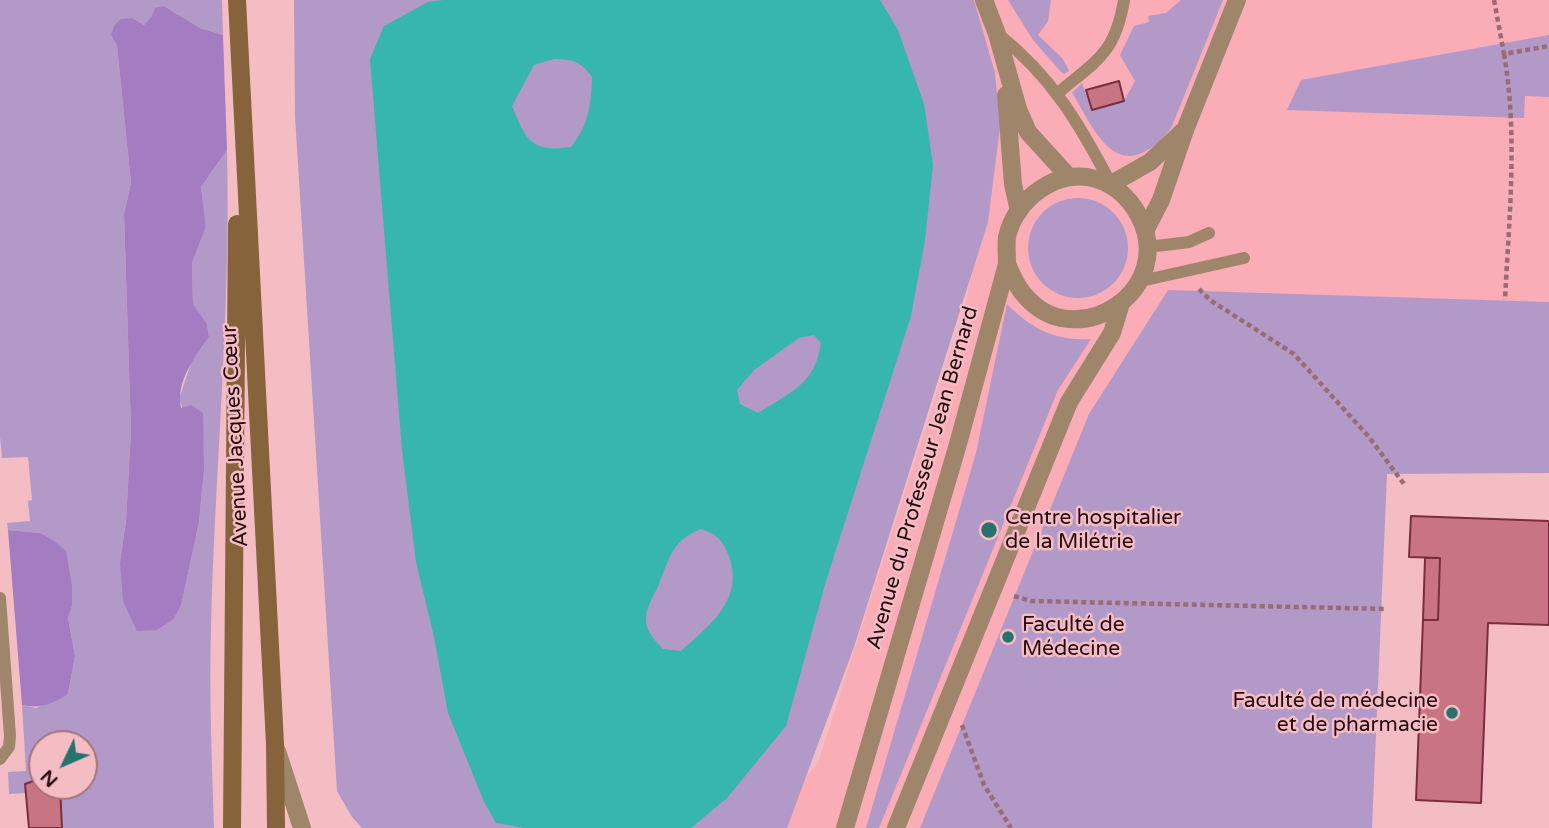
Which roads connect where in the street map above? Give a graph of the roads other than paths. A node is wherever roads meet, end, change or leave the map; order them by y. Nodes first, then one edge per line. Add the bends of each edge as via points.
1 (237, 0) edge
2 (984, 0) edge
3 (1124, 0) edge
4 (1237, 0) edge
5 (997, 34) junction
6 (239, 42) junction
7 (1003, 60) junction
8 (1058, 93) junction
9 (1185, 130) junction
10 (1069, 176) junction
11 (1111, 184) junction
12 (1019, 211) junction
13 (1209, 233) dead end
14 (1147, 238) junction
15 (1244, 258) dead end
16 (1007, 264) junction
17 (1141, 281) junction
18 (1121, 303) junction
19 (0, 598) edge
20 (882, 704) junction
21 (275, 744) junction
22 (0, 758) edge
23 (232, 828) edge
24 (276, 828) edge
25 (302, 828) edge
26 (845, 828) edge
27 (857, 828) edge
28 (895, 828) edge

1 - 6 main road, Avenue Jacques Cœur
2 - 5 street
3 - 8 lane via 1120,24 1107,51
4 - 9 street
5 - 7 street
5 - 8 lane via 1025,56
6 - 21 main road, Avenue Jacques Cœur
6 - 23 main road, Avenue Jacques Cœur
7 - 10 street via 1028,132
7 - 12 street
8 - 11 lane
9 - 11 street via 1150,162
9 - 14 street
10 - 11 street via 1085,175
10 - 12 street, Avenue du Professeur Jean Bernard via 1032,195
11 - 14 street via 1132,204
12 - 16 street, Avenue du Professeur Jean Bernard via 1007,237
13 - 14 lane via 1189,242
14 - 17 street via 1147,265
15 - 17 lane
16 - 18 street via 1031,303 1053,316 1077,319 1098,315
16 - 20 street, Avenue du Professeur Jean Bernard
17 - 18 street
18 - 28 street via 1112,333 1069,402
19 - 22 lane via 10,736 9,747
20 - 26 street, Avenue du Professeur Jean Bernard
20 - 27 street, Avenue du Professeur Jean Bernard via 884,737
21 - 24 main road, Avenue Jacques Cœur
21 - 25 street

